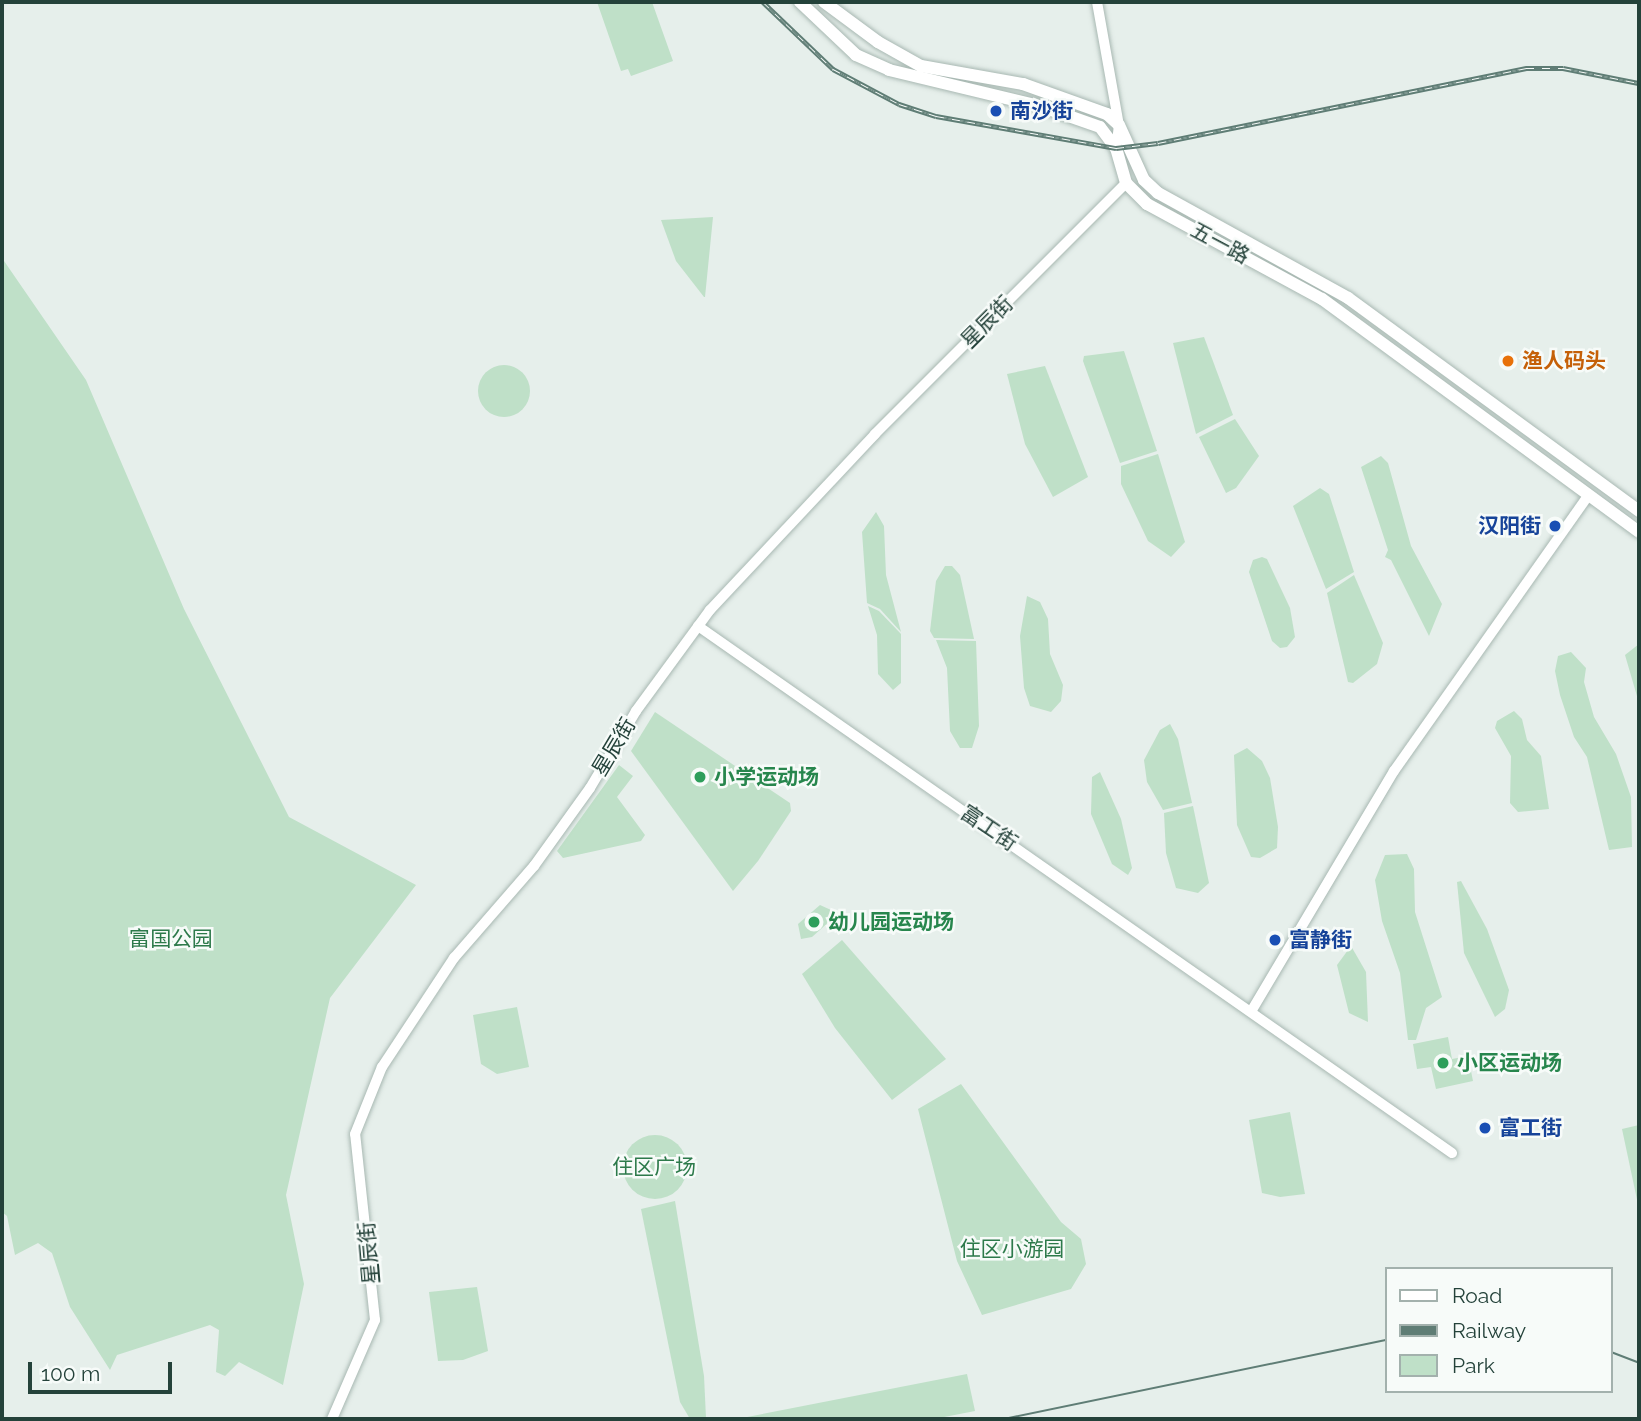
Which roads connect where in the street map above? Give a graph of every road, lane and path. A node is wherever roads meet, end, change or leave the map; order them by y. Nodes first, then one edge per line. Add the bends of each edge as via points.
1 (800, 2) edge
2 (824, 2) edge
3 (1097, 2) edge
4 (1119, 125) junction
5 (1116, 148) junction
6 (1126, 183) junction
7 (1589, 495) junction
8 (1639, 511) edge
9 (1639, 531) edge
10 (698, 626) junction
11 (1252, 1010) junction
12 (1452, 1153) dead end
13 (331, 1419) edge

1 - 5 main road via 856,55 911,78 1073,115 1100,127
2 - 4 main road via 878,43 921,66 1051,92 1097,109
3 - 4 street
4 - 5 street
4 - 8 main road, 五一路 via 1135,164 1158,193 1348,298
5 - 6 main road
6 - 7 main road, 五一路 via 1147,204 1322,299
6 - 10 street, 星辰街 via 875,434
7 - 9 main road, 五一路
7 - 11 street via 1394,771
10 - 11 street, 富工街
10 - 13 street, 星辰街 via 542,855 454,958 382,1067 355,1134 375,1320
11 - 12 street, 富工街

